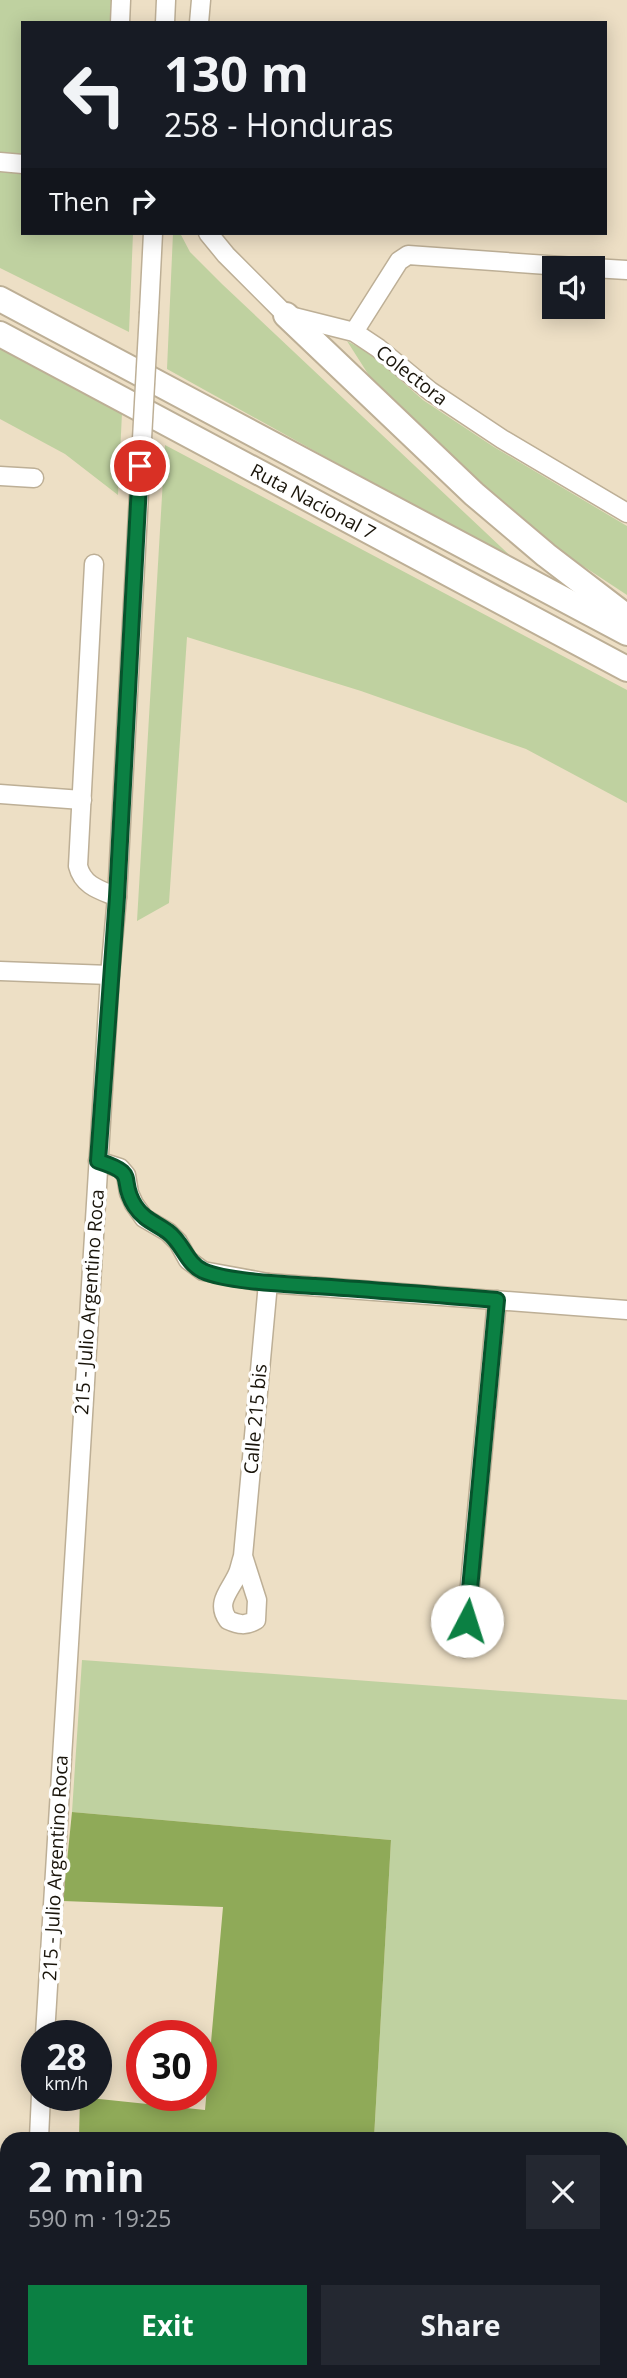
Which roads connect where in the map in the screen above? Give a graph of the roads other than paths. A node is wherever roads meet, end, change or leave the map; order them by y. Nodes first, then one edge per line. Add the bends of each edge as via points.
1 (121, 0) edge
2 (166, 0) edge
3 (201, 0) edge
4 (120, 21) edge
5 (164, 21) edge
6 (200, 21) edge
7 (0, 162) edge
8 (21, 163) edge
9 (153, 235) edge
10 (210, 235) edge
11 (542, 265) edge
12 (605, 269) edge
13 (627, 270) edge
14 (0, 299) edge
15 (286, 315) junction
16 (354, 332) junction
17 (0, 334) edge
18 (0, 476) edge
19 (34, 478) dead end
20 (627, 513) edge
21 (94, 564) dead end
22 (627, 617) edge
23 (627, 633) edge
24 (627, 669) edge
25 (0, 794) edge
26 (82, 800) junction
27 (117, 897) junction
28 (0, 971) edge
29 (110, 975) junction
30 (98, 1161) junction
31 (268, 1283) junction
32 (497, 1300) junction
33 (627, 1310) edge
34 (243, 1556) dead end
35 (464, 1648) dead end
36 (46, 2020) edge
37 (40, 2111) edge
38 (39, 2132) edge

1 - 4 street
2 - 5 street
3 - 6 street
7 - 8 street
9 - 27 street, 215 - Julio Argentino Roca, bridge
10 - 15 street
11 - 16 street via 408,255 399,261
12 - 13 street
14 - 23 highway, Ruta Nacional 7
15 - 16 street, Colectora
15 - 22 highway via 474,494
16 - 20 street, Colectora via 450,405
17 - 24 highway, Ruta Nacional 7
18 - 19 street
21 - 26 street
25 - 26 street
26 - 27 street via 80,877
27 - 29 street, 215 - Julio Argentino Roca
28 - 29 street
29 - 30 street, 215 - Julio Argentino Roca
30 - 31 street via 120,1168 144,1218 168,1232 188,1260 203,1271
30 - 36 street, 215 - Julio Argentino Roca
31 - 32 street
31 - 34 street, Calle 215 bis
32 - 33 street
32 - 35 street
37 - 38 street

